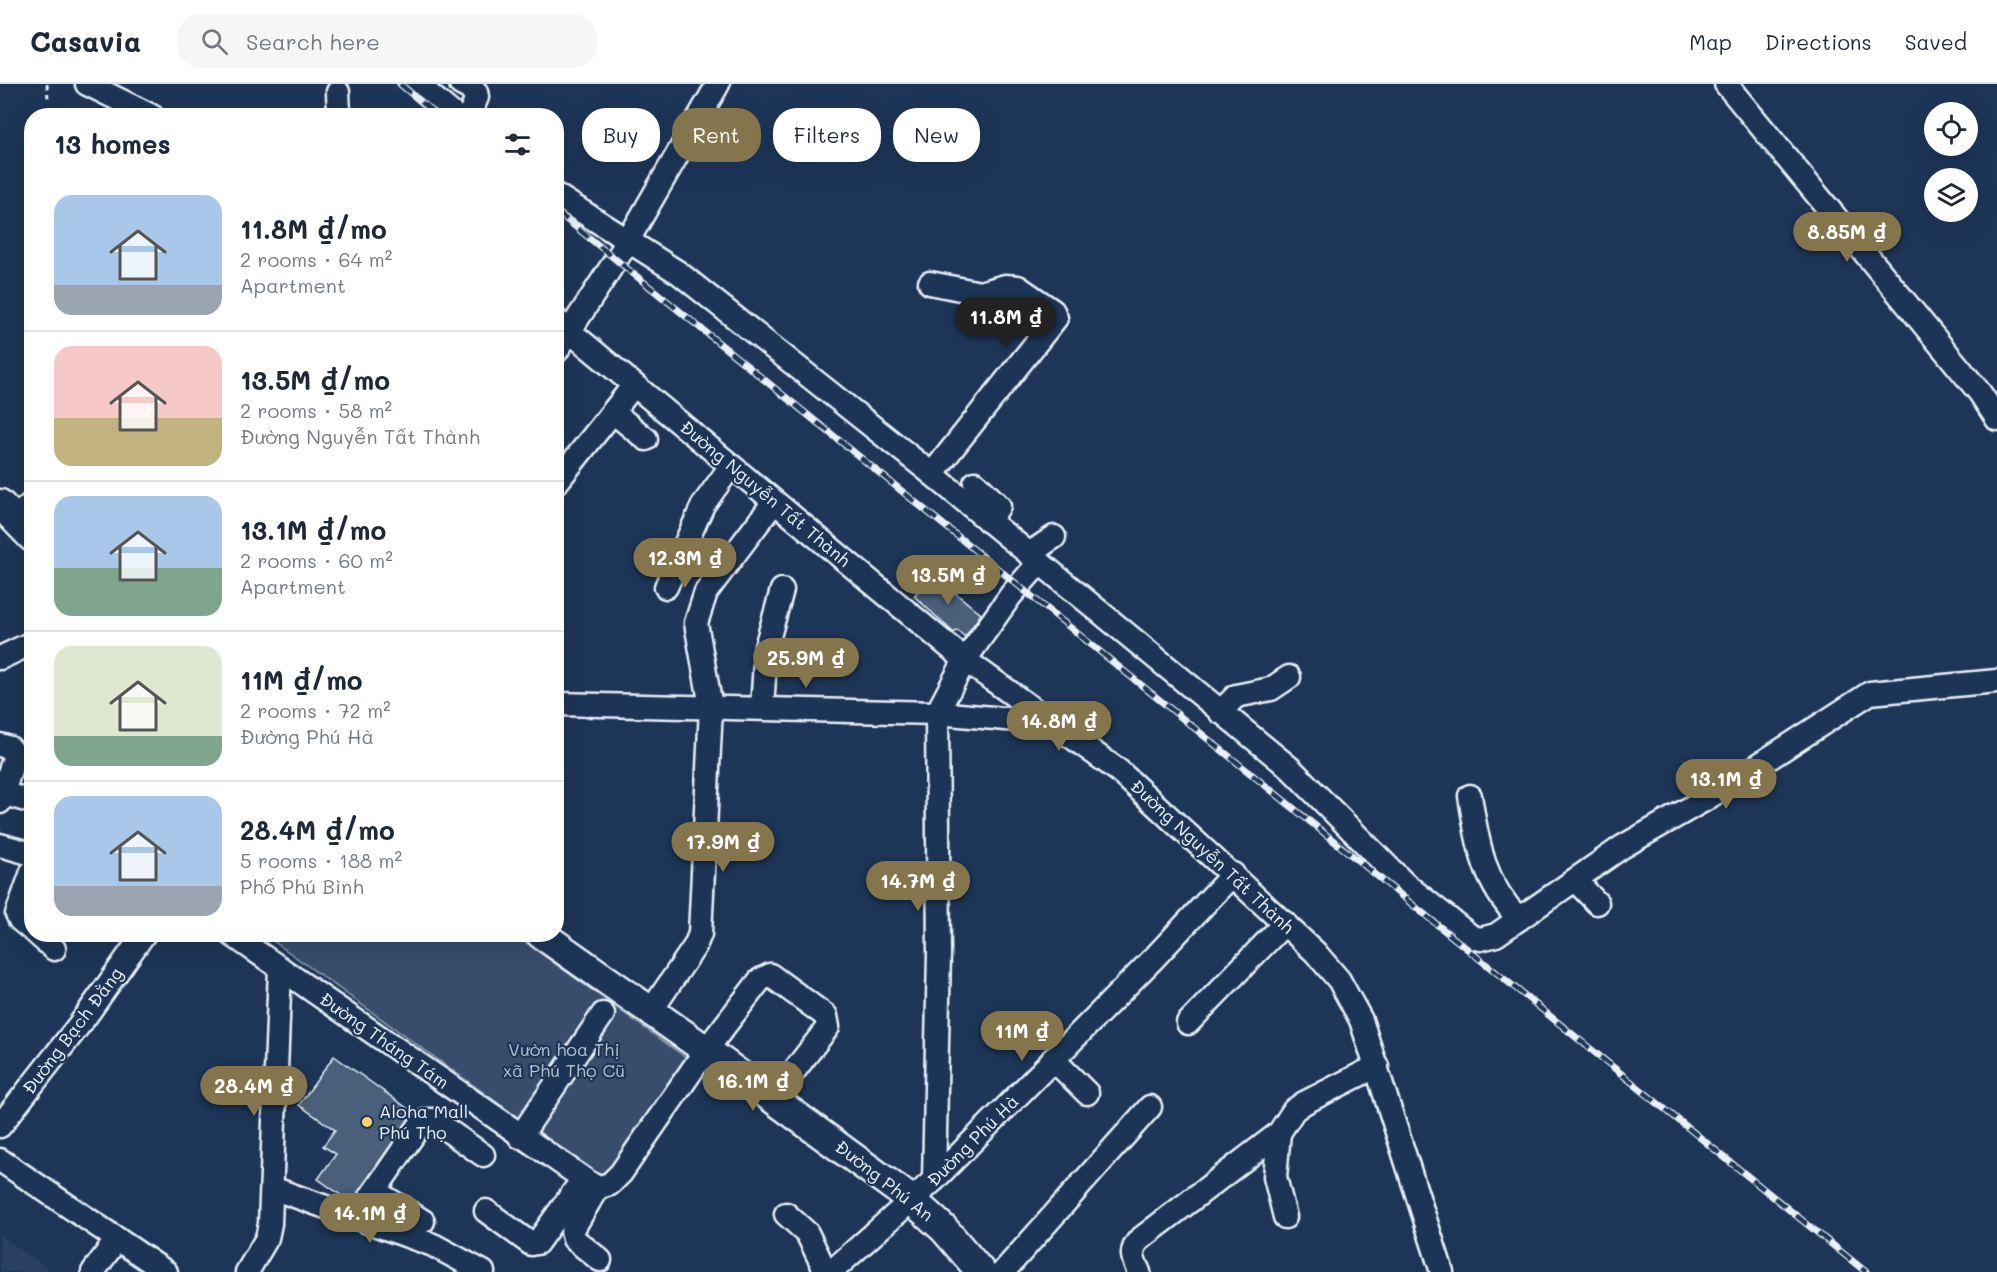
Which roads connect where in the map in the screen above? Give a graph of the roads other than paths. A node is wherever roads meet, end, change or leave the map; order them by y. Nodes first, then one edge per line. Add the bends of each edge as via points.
1 (417, 84) edge
2 (455, 84) edge
3 (461, 84) edge
4 (718, 84) edge
5 (1726, 84) edge
6 (99, 86) edge
7 (338, 92) dead end
8 (138, 108) edge
9 (339, 108) edge
10 (451, 108) edge
11 (457, 108) edge
12 (464, 108) edge
13 (564, 200) edge
14 (629, 239) junction
15 (930, 283) dead end
16 (564, 326) edge
17 (634, 385) junction
18 (613, 412) junction
19 (1997, 419) edge
20 (646, 439) dead end
21 (732, 466) junction
22 (564, 473) edge
23 (932, 474) junction
24 (975, 483) dead end
25 (774, 502) junction
26 (988, 521) junction
27 (1054, 537) dead end
28 (1034, 559) junction
29 (666, 587) dead end
30 (782, 590) dead end
31 (24, 647) edge
32 (0, 658) edge
33 (964, 660) junction
34 (1289, 677) dead end
35 (1990, 682) edge
36 (564, 704) edge
37 (711, 707) junction
38 (762, 708) junction
39 (1220, 711) junction
40 (937, 713) junction
41 (1053, 723) junction
42 (0, 745) edge
43 (1470, 796) dead end
44 (1, 798) edge
45 (24, 801) edge
46 (0, 845) edge
47 (24, 852) edge
48 (1233, 874) junction
49 (1575, 880) junction
50 (24, 894) edge
51 (1597, 903) dead end
52 (1519, 919) junction
53 (24, 923) edge
54 (1285, 923) junction
55 (138, 942) edge
56 (243, 942) edge
57 (552, 942) edge
58 (280, 968) junction
59 (651, 1011) junction
60 (603, 1014) dead end
61 (1188, 1023) dead end
62 (706, 1050) junction
63 (1053, 1059) junction
64 (1377, 1065) junction
65 (1087, 1093) dead end
66 (774, 1098) junction
67 (1150, 1107) dead end
68 (0, 1126) edge
69 (1279, 1133) junction
70 (520, 1137) junction
71 (483, 1155) dead end
72 (0, 1160) edge
73 (934, 1180) junction
74 (590, 1183) junction
75 (272, 1188) junction
76 (375, 1191) junction
77 (913, 1201) junction
78 (486, 1211) dead end
79 (786, 1214) dead end
80 (1286, 1217) dead end
81 (356, 1218) junction
82 (423, 1221) dead end
83 (117, 1239) junction
84 (600, 1260) dead end
85 (93, 1272) edge
86 (166, 1272) edge
87 (247, 1272) edge
88 (483, 1272) edge
89 (826, 1272) edge
90 (831, 1272) edge
91 (981, 1272) edge
92 (1003, 1272) edge
93 (1139, 1272) edge
94 (1442, 1272) edge

1 - 10 street
2 - 11 street
3 - 12 street via 476,92 477,97
4 - 14 street
5 - 19 street via 1972,383
6 - 8 street
7 - 9 street
13 - 14 street
14 - 16 street
14 - 23 street via 682,276
15 - 23 street via 980,293 1005,286 1018,287 1053,311 1056,318
16 - 17 street, Đường Nguyễn Tất Thành
17 - 18 street
17 - 21 street, Đường Nguyễn Tất Thành
18 - 20 street
18 - 22 street
21 - 25 street, Đường Nguyễn Tất Thành
21 - 29 street via 703,505
23 - 26 street
24 - 26 street via 999,507
25 - 33 street, Đường Nguyễn Tất Thành
25 - 37 street via 705,592 698,608 696,622
26 - 28 street
27 - 28 street
28 - 33 street
28 - 39 street
30 - 38 street via 766,646
31 - 32 street
33 - 40 street
33 - 41 street, Đường Nguyễn Tất Thành
34 - 39 street via 1271,688 1236,696
35 - 49 street via 1870,693
36 - 37 street
37 - 38 street
37 - 59 street via 700,934
38 - 40 street
39 - 52 street via 1296,773 1404,883 1462,931 1489,938
40 - 41 street
40 - 73 street via 939,953
41 - 48 street, Đường Nguyễn Tất Thành via 1119,771
42 - 44 street via 15,754
43 - 52 street via 1485,865 1501,900
44 - 45 street
46 - 47 street
48 - 54 street, Đường Nguyễn Tất Thành
48 - 63 street, Đường Phú Hà
49 - 51 street
49 - 52 street
50 - 53 street via 17,914
54 - 61 street
54 - 64 street, Đường Nguyễn Tất Thành via 1339,980 1361,1020
55 - 68 street, Đường Bạch Đằng
56 - 58 street, Đường Tháng Tám
57 - 59 main road, Đường Phú An
58 - 70 street, Đường Tháng Tám
58 - 75 street
59 - 62 main road, Đường Phú An
60 - 70 street
62 - 66 main road, Đường Phú An
62 - 66 street via 760,980 770,975 828,1021 828,1027
62 - 74 street via 621,1173 610,1184
63 - 65 street
63 - 73 street, Đường Phú Hà
64 - 69 street via 1304,1103 1294,1110
64 - 94 street, Đường Nguyễn Tất Thành
66 - 77 main road, Đường Phú An
67 - 92 street
69 - 80 street via 1275,1177
69 - 93 street via 1139,1240 1132,1257
70 - 74 street, Đường Tháng Tám
71 - 76 street via 433,1120 427,1120
72 - 83 street
73 - 77 street, Đường Phú Hà
74 - 78 street via 537,1243 531,1244
74 - 84 street via 572,1231 574,1239
75 - 81 street
75 - 87 street via 267,1238
76 - 81 street
76 - 82 street
77 - 90 street, Đường Phú Hà
77 - 91 main road, Đường Phú An via 944,1228
79 - 89 street via 807,1233
81 - 88 street via 433,1245
83 - 85 street
83 - 86 street

